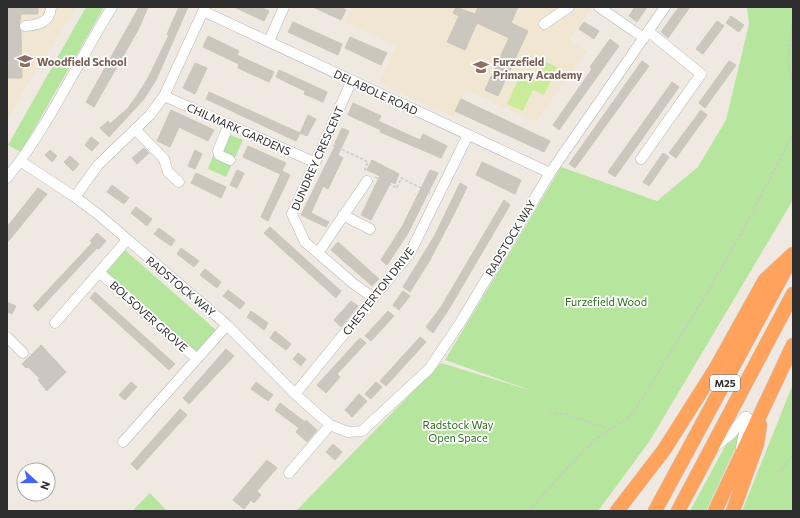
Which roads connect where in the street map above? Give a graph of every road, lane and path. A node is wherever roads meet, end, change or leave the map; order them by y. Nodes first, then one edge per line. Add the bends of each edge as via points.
1 (51, 7) edge
2 (112, 7) edge
3 (284, 7) edge
4 (569, 7) edge
5 (599, 7) edge
6 (665, 7) edge
7 (204, 9) edge
8 (793, 19) edge
9 (544, 24) dead end
10 (25, 26) dead end
11 (646, 34) junction
12 (269, 41) junction
13 (352, 80) junction
14 (793, 82) edge
15 (164, 96) junction
16 (229, 124) junction
17 (136, 129) junction
18 (793, 134) edge
19 (468, 135) junction
20 (324, 141) junction
21 (641, 159) dead end
22 (230, 160) dead end
23 (20, 161) junction
24 (314, 162) junction
25 (550, 173) junction
26 (7, 178) edge
27 (367, 181) dead end
28 (179, 182) dead end
29 (438, 195) junction
30 (75, 197) junction
31 (343, 215) junction
32 (370, 229) dead end
33 (127, 240) junction
34 (318, 253) junction
35 (793, 254) edge
36 (100, 273) junction
37 (793, 294) edge
38 (374, 298) junction
39 (55, 323) dead end
40 (227, 325) junction
41 (7, 337) edge
42 (793, 345) edge
43 (23, 353) dead end
44 (197, 359) junction
45 (295, 394) junction
46 (763, 408) junction
47 (550, 413) dead end
48 (330, 425) junction
49 (610, 429) junction
50 (122, 442) dead end
51 (712, 449) junction
52 (741, 456) junction
53 (793, 456) edge
54 (289, 473) dead end
55 (778, 473) dead end
56 (529, 511) edge
57 (617, 511) edge
58 (656, 511) edge
59 (678, 511) edge
60 (715, 511) edge
61 (733, 511) edge

1 - 10 street via 50,15 43,23
2 - 23 street
3 - 12 street
4 - 9 street
5 - 11 street
6 - 11 street, RADSTOCK WAY
7 - 12 street, DELABOLE ROAD
7 - 15 street
8 - 14 path via 788,65
11 - 21 street via 701,74
11 - 25 street, RADSTOCK WAY
12 - 13 street, DELABOLE ROAD
13 - 19 street, DELABOLE ROAD
13 - 20 street, DUNDREY CRESCENT
15 - 16 street, CHILMARK GARDENS
15 - 17 street
16 - 22 street via 218,151 219,155
16 - 24 street, CHILMARK GARDENS
17 - 28 street via 164,159 168,172
17 - 30 street via 98,165
18 - 49 path via 743,230 650,387 627,420
19 - 25 street, DELABOLE ROAD
19 - 29 street, CHESTERTON DRIVE
20 - 24 street, DUNDREY CRESCENT
20 - 29 path via 368,162 364,172 397,188 401,178
23 - 26 street
23 - 30 street, RADSTOCK WAY
24 - 34 street, DUNDREY CRESCENT via 292,214 305,242
25 - 48 street, RADSTOCK WAY via 460,323 429,369 362,431 348,432
27 - 31 street
29 - 38 street, CHESTERTON DRIVE via 410,253
30 - 33 street, RADSTOCK WAY
31 - 32 street
31 - 34 street
33 - 36 street, BOLSOVER GROVE
33 - 40 street, RADSTOCK WAY
34 - 38 street, DUNDREY CRESCENT
35 - 57 highway via 765,280 716,368 668,443
35 - 58 highway, M25
36 - 39 street, BOLSOVER GROVE
36 - 44 street, BOLSOVER GROVE
37 - 51 highway, M25
38 - 45 street, CHESTERTON DRIVE
40 - 44 street, BOLSOVER GROVE
40 - 45 street, RADSTOCK WAY
41 - 43 street
42 - 46 highway
44 - 50 street, BOLSOVER GROVE
45 - 48 street, RADSTOCK WAY
46 - 52 highway
46 - 61 highway via 757,444
47 - 49 path via 565,414
48 - 54 street
49 - 56 path via 593,442
51 - 52 street via 747,417
51 - 59 highway, M25
52 - 60 highway
53 - 55 path

